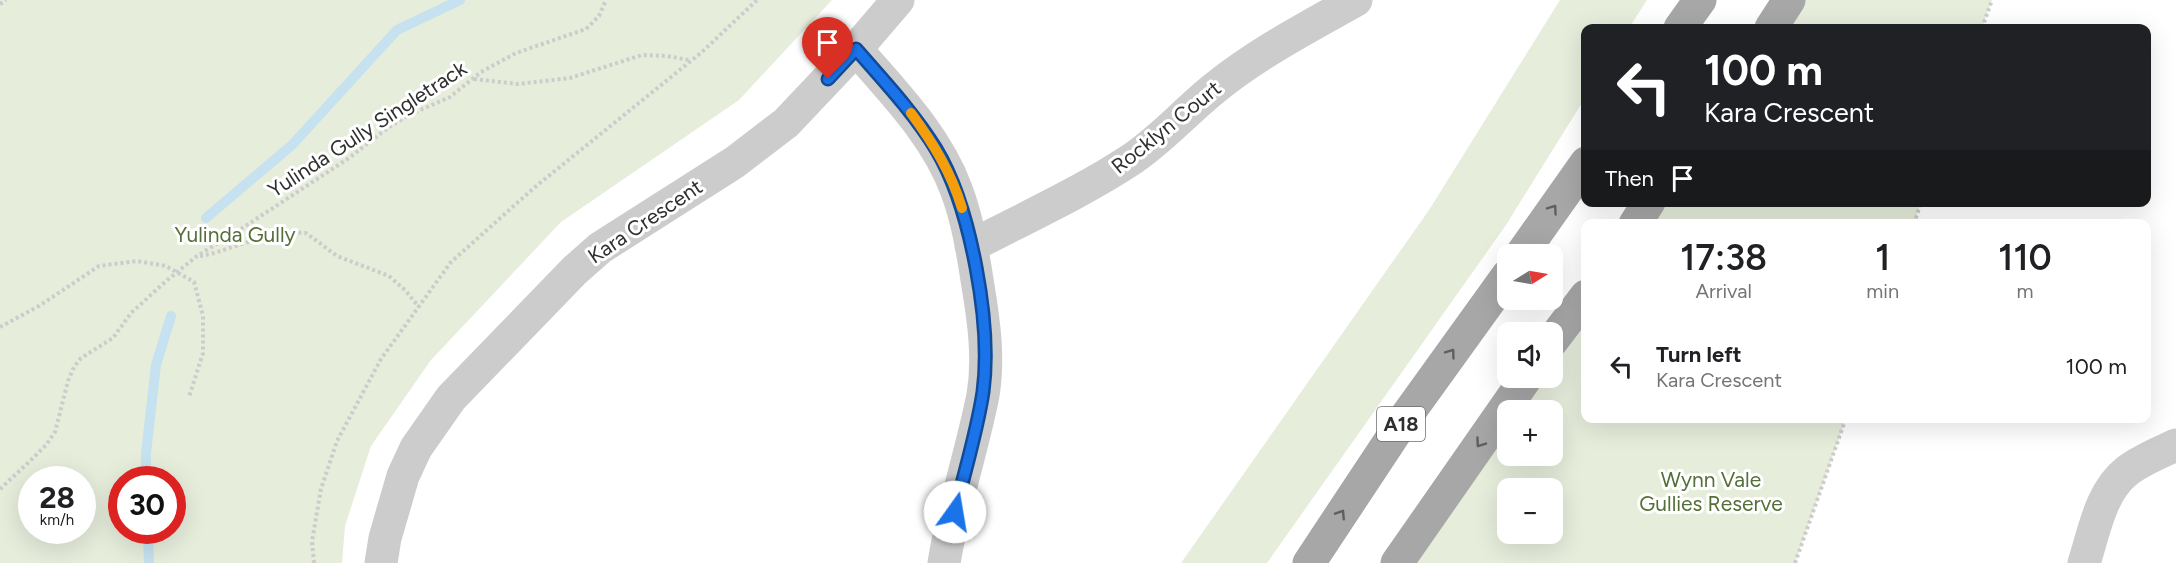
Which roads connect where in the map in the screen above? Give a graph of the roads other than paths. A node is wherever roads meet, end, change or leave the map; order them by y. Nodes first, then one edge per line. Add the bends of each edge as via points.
1 (898, 0) edge
2 (1356, 0) edge
3 (1700, 0) edge
4 (1789, 0) edge
5 (1683, 24) edge
6 (1774, 24) edge
7 (856, 49) junction
8 (1581, 170) edge
9 (1529, 244) edge
10 (971, 246) junction
11 (1497, 290) edge
12 (1581, 303) edge
13 (1563, 326) edge
14 (1519, 388) edge
15 (2176, 445) edge
16 (381, 563) edge
17 (944, 563) edge
18 (1309, 563) edge
19 (1397, 563) edge
20 (2084, 563) edge

1 - 7 street, Kara Crescent
2 - 10 street, Rocklyn Court via 1235,72 1126,162
3 - 5 main road
4 - 6 main road
7 - 10 street via 936,148 956,189
7 - 16 street, Kara Crescent via 766,140 600,248 451,398 416,448 403,476
9 -> 8 main road
10 - 17 street via 986,364 983,394
18 -> 11 main road, A18 via 1405,418
12 - 13 main road
14 -> 19 main road
15 - 20 street via 2140,462 2112,487

